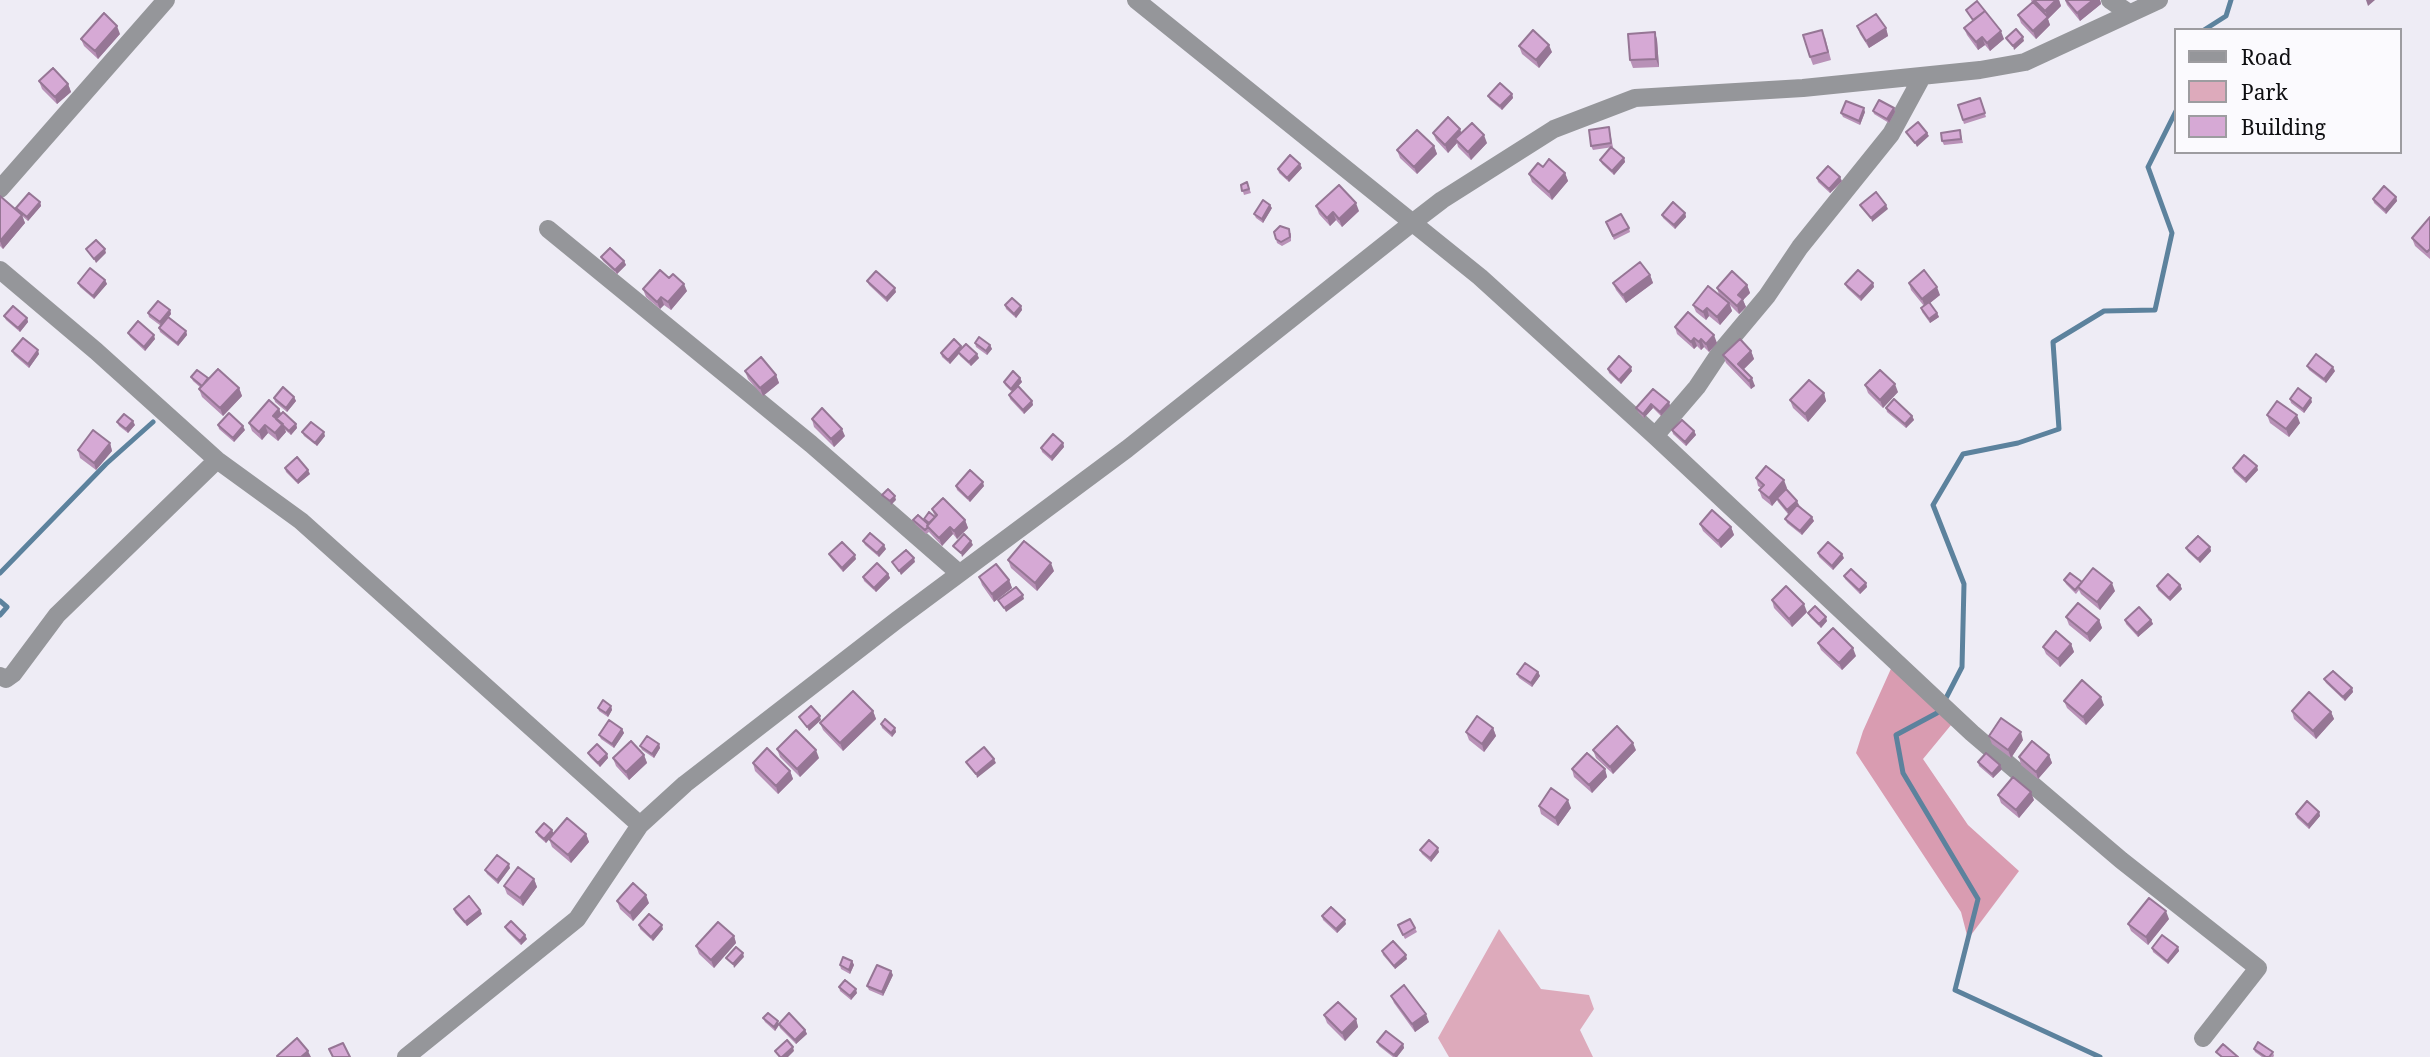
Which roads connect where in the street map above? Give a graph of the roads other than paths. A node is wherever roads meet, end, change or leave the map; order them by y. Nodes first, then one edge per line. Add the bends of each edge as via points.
1 (166, 0) edge
2 (1136, 0) edge
3 (2110, 0) edge
4 (2159, 0) edge
5 (2129, 13) junction
6 (1922, 77) junction
7 (0, 189) edge
8 (1412, 223) junction
9 (548, 229) dead end
10 (0, 270) edge
11 (1655, 436) junction
12 (216, 460) junction
13 (959, 573) junction
14 (0, 676) edge
15 (640, 825) junction
16 (2203, 1038) dead end
17 (406, 1057) edge

1 - 7 street
2 - 8 street
3 - 5 street
4 - 5 street
5 - 6 street via 2025,62
6 - 8 street via 1635,98 1554,129
6 - 11 street via 1891,134
8 - 11 street via 1480,277
8 - 13 street via 1127,449
9 - 13 street via 811,444
10 - 12 street
11 - 16 street via 1972,733 2121,860 2258,968
12 - 14 street via 57,615 13,674 6,679
12 - 15 street via 301,521
13 - 15 street via 685,784
15 - 17 street via 576,919

